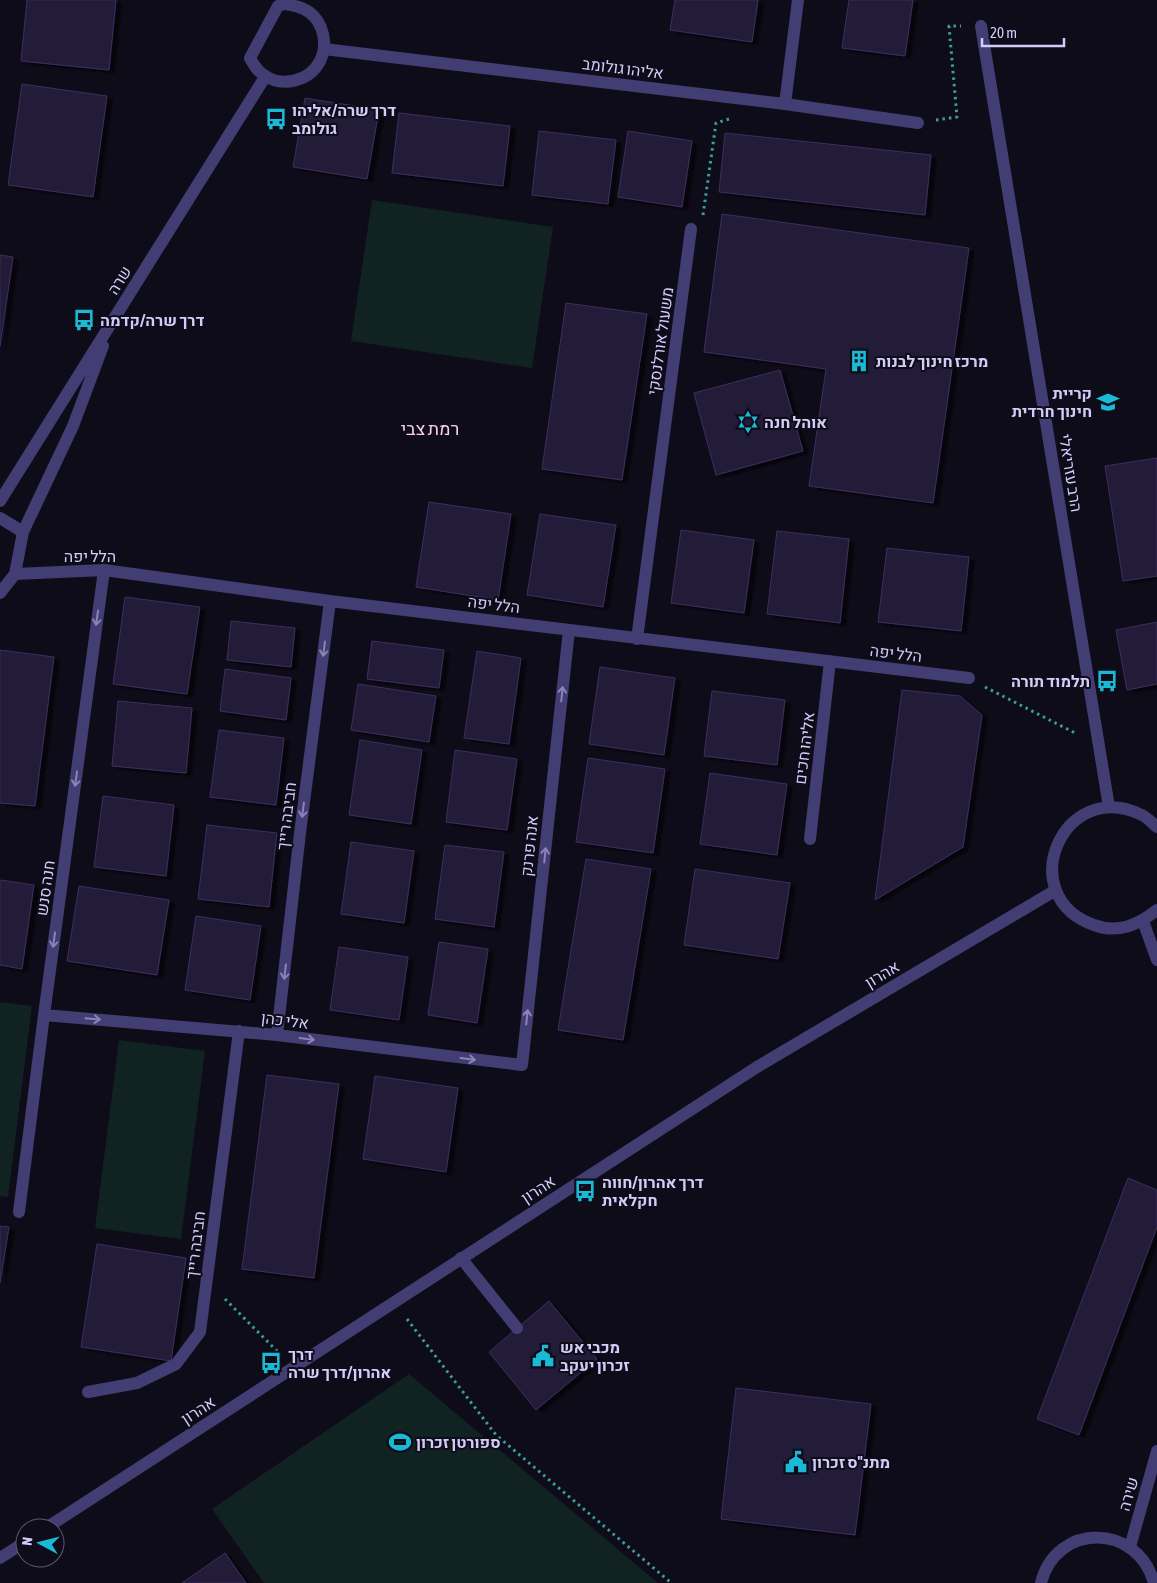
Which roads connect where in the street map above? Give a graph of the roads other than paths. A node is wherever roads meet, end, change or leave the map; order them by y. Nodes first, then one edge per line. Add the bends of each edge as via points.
1 (798, 0) edge
2 (298, 3) edge
3 (980, 26) road end
4 (324, 49) junction
5 (265, 76) junction
6 (785, 104) junction
7 (918, 123) road end
8 (691, 230) road end
9 (113, 320) junction
10 (0, 501) edge
11 (0, 518) edge
12 (23, 532) junction
13 (104, 570) junction
14 (15, 574) junction
15 (0, 593) edge
16 (330, 601) junction
17 (569, 630) junction
18 (637, 639) junction
19 (830, 661) junction
20 (969, 678) road end
21 (1108, 807) junction
22 (1157, 827) edge
23 (810, 839) dead end
24 (1056, 890) junction
25 (1157, 910) edge
26 (1143, 921) junction
27 (1157, 960) edge
28 (44, 1015) junction
29 (239, 1031) junction
30 (277, 1035) junction
31 (522, 1065) joint
32 (20, 1212) dead end
33 (461, 1258) junction
34 (517, 1328) dead end
35 (88, 1392) dead end
36 (1157, 1451) edge
37 (61, 1518) edge
38 (1130, 1546) junction
39 (15, 1548) edge
40 (0, 1558) edge
41 (1041, 1583) edge
42 (1154, 1583) edge

1 - 6 street
2 - 4 street via 321,27
2 - 5 street via 278,6 250,58
3 - 21 street, הרב עזריאלי
4 - 5 street via 320,61 302,79 283,82
4 - 6 street, אליהו גולומב
5 - 9 street, שרה
6 - 7 street, אליהו גולומב
8 - 18 street, משעול אורלנסקי
9 - 10 street, שרה
9 - 12 street via 73,426
11 - 12 street
12 - 14 street
13 - 14 street, הלל יפה
13 - 16 street, הלל יפה
13 -> 28 street, חנה סנש
14 - 15 street
16 - 17 street, הלל יפה
16 -> 30 street, חביבה רייך
17 - 18 street, הלל יפה
31 -> 17 street, אנה פרנק
18 - 19 street, הלל יפה
19 - 20 street, הלל יפה
19 - 23 street, אליהו חכים
21 - 22 street via 1127,809 1144,816
21 - 24 street via 1090,811 1061,835 1054,852 1052,871
24 - 26 street via 1066,908 1082,921 1102,928 1124,928
24 - 33 street, אהרון via 757,1067
25 - 26 street
26 - 27 street
28 -> 29 street, אלי כהן
28 - 32 street, חנה סנש
29 - 30 street, אלי כהן
29 - 35 street, חביבה רייך via 200,1332 176,1364 137,1383
30 -> 31 street, אלי כהן
33 - 34 street
33 - 37 street, אהרון
36 - 38 street, שירה
38 - 41 street via 1111,1538 1091,1537 1071,1543 1055,1555
38 - 42 street via 1142,1558
39 - 40 street

